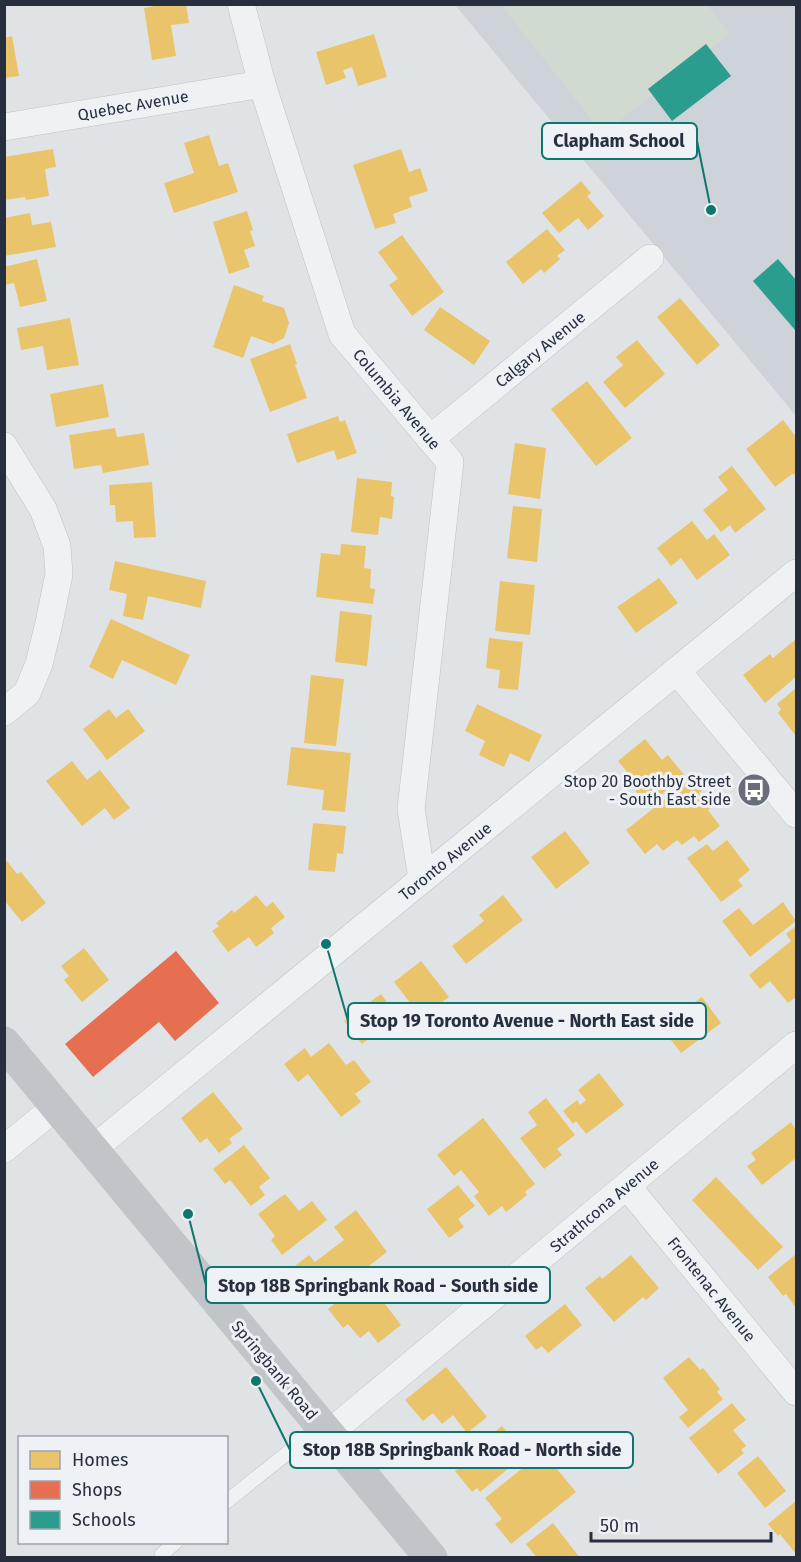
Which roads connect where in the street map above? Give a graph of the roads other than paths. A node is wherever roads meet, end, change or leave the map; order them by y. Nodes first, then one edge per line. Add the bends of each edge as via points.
1 (241, 4) edge
2 (262, 84) junction
3 (4, 127) edge
4 (650, 258) dead end
5 (430, 439) junction
6 (4, 446) edge
7 (796, 573) edge
8 (677, 671) junction
9 (4, 712) edge
10 (796, 814) edge
11 (422, 879) junction
12 (4, 1043) edge
13 (796, 1045) edge
14 (57, 1106) junction
15 (4, 1149) edge
16 (93, 1149) junction
17 (627, 1186) junction
18 (796, 1392) edge
19 (324, 1430) junction
20 (228, 1501) edge
21 (174, 1544) edge
22 (162, 1556) edge
23 (432, 1557) edge

1 - 2 street, Columbia Avenue
2 - 3 street, Quebec Avenue
2 - 5 street, Columbia Avenue via 342,334
4 - 5 street, Calgary Avenue
5 - 11 street, Columbia Avenue via 450,462 411,809
6 - 9 street via 43,509 57,546 59,574 39,664 27,693
7 - 8 street, Toronto Avenue
8 - 10 street
8 - 11 street, Toronto Avenue
11 - 16 street, Toronto Avenue
12 - 14 main road, Springbank Road
13 - 17 street, Strathcona Avenue
14 - 15 street
14 - 16 main road, Springbank Road
16 - 19 main road, Springbank Road
17 - 18 street, Frontenac Avenue
17 - 19 street, Strathcona Avenue
19 - 20 lane
19 - 23 main road, Springbank Road
21 - 22 lane

